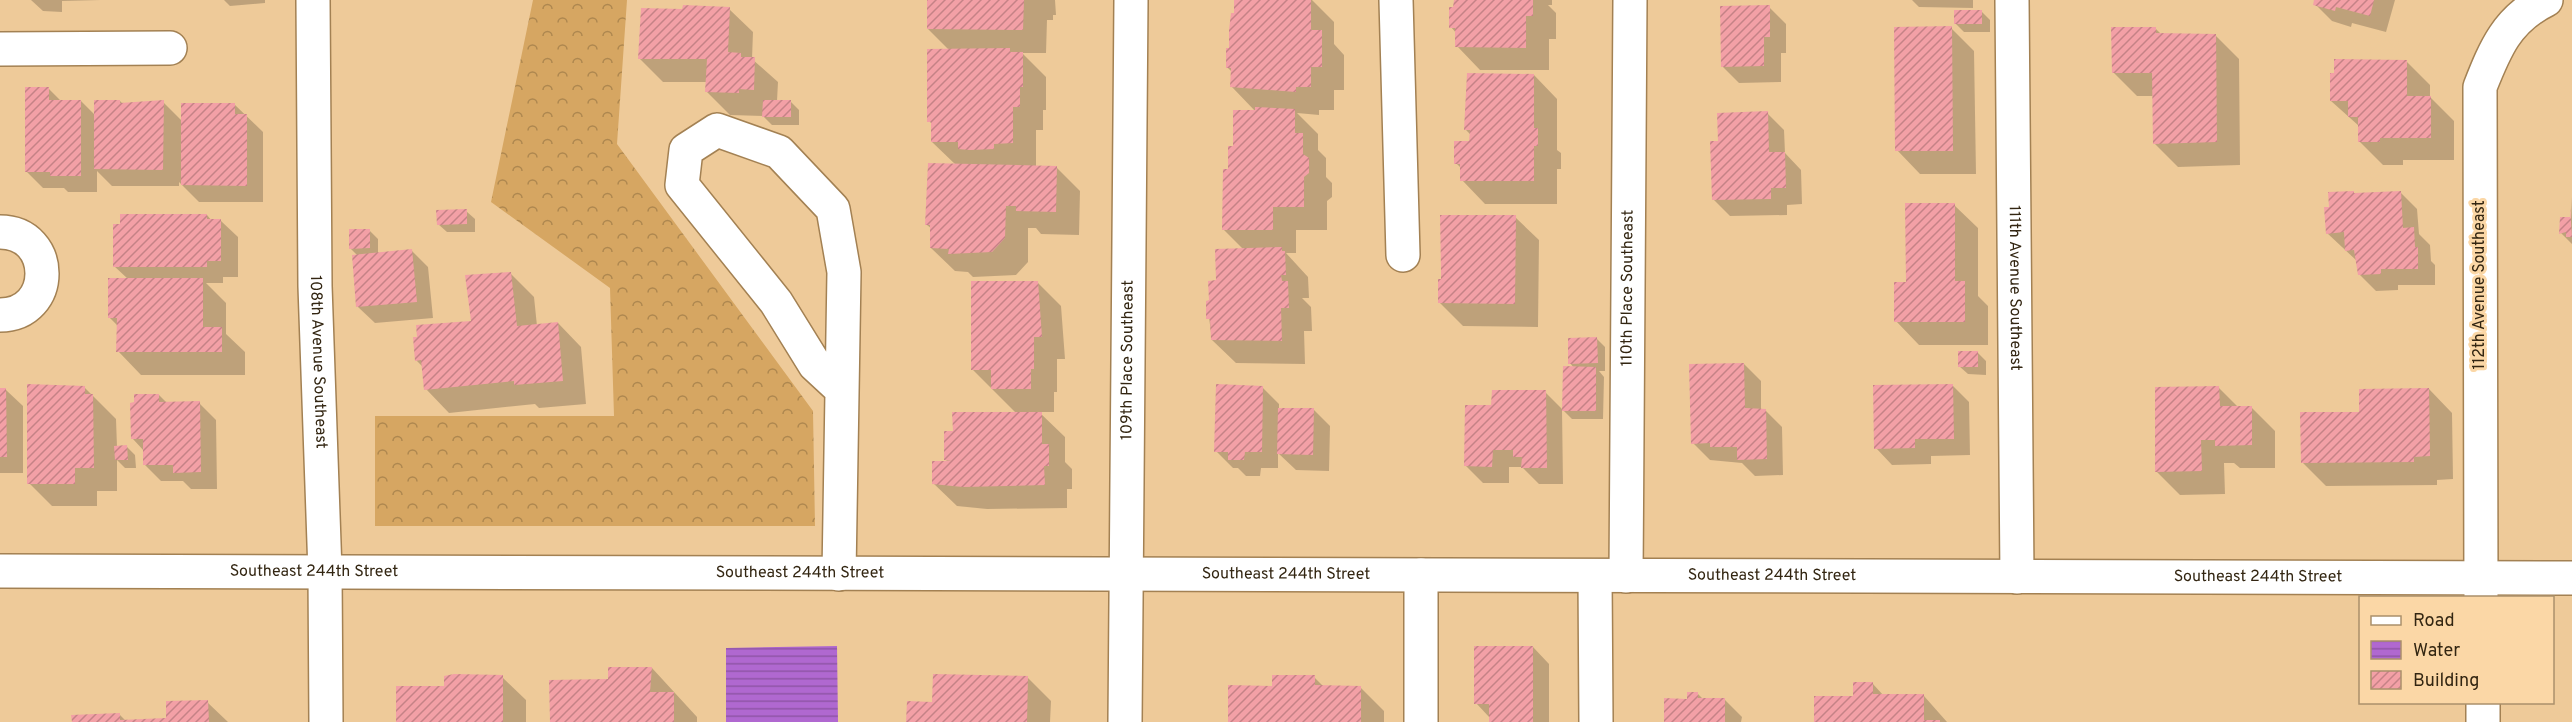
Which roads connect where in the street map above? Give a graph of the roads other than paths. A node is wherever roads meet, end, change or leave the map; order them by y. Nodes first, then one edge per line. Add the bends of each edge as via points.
1 (313, 0) edge
2 (1131, 0) edge
3 (1396, 0) edge
4 (1630, 0) edge
5 (2012, 0) edge
6 (2546, 0) edge
7 (170, 48) dead end
8 (0, 49) edge
9 (0, 232) edge
10 (1403, 255) dead end
11 (0, 315) edge
12 (842, 390) junction
13 (0, 571) edge
14 (325, 572) junction
15 (839, 574) junction
16 (1125, 575) junction
17 (1421, 575) junction
18 (1610, 576) junction
19 (2017, 577) junction
20 (2572, 578) edge
21 (2481, 588) edge
22 (2483, 704) edge
23 (326, 722) edge
24 (1125, 722) edge
25 (1422, 722) edge
26 (1596, 722) edge
27 (2483, 722) edge

1 - 14 street, 108th Avenue Southeast via 315,286
2 - 16 street, 109th Place Southeast
3 - 10 street
4 - 18 street, 110th Place Southeast
5 - 19 street, 111th Avenue Southeast
6 - 21 street, 112th Avenue Southeast via 2526,10 2497,45 2480,87
7 - 8 street
9 - 11 street via 22,237 33,247 43,273 33,300 22,310
12 - 12 street via 844,272 833,209 779,152 717,130 686,150 682,185 776,302 815,365
12 - 15 street
13 - 14 street, Southeast 244th Street
14 - 15 street, Southeast 244th Street
14 - 23 street, 108th Avenue Southeast
15 - 16 street, Southeast 244th Street
16 - 17 street, Southeast 244th Street
16 - 24 street, 109th Place Southeast
17 - 18 street, Southeast 244th Street
17 - 25 street
18 - 19 street, Southeast 244th Street
18 - 26 street, 110th Place Southeast
19 - 21 street, Southeast 244th Street
20 - 21 street, Southeast 244th Street
22 - 27 street

